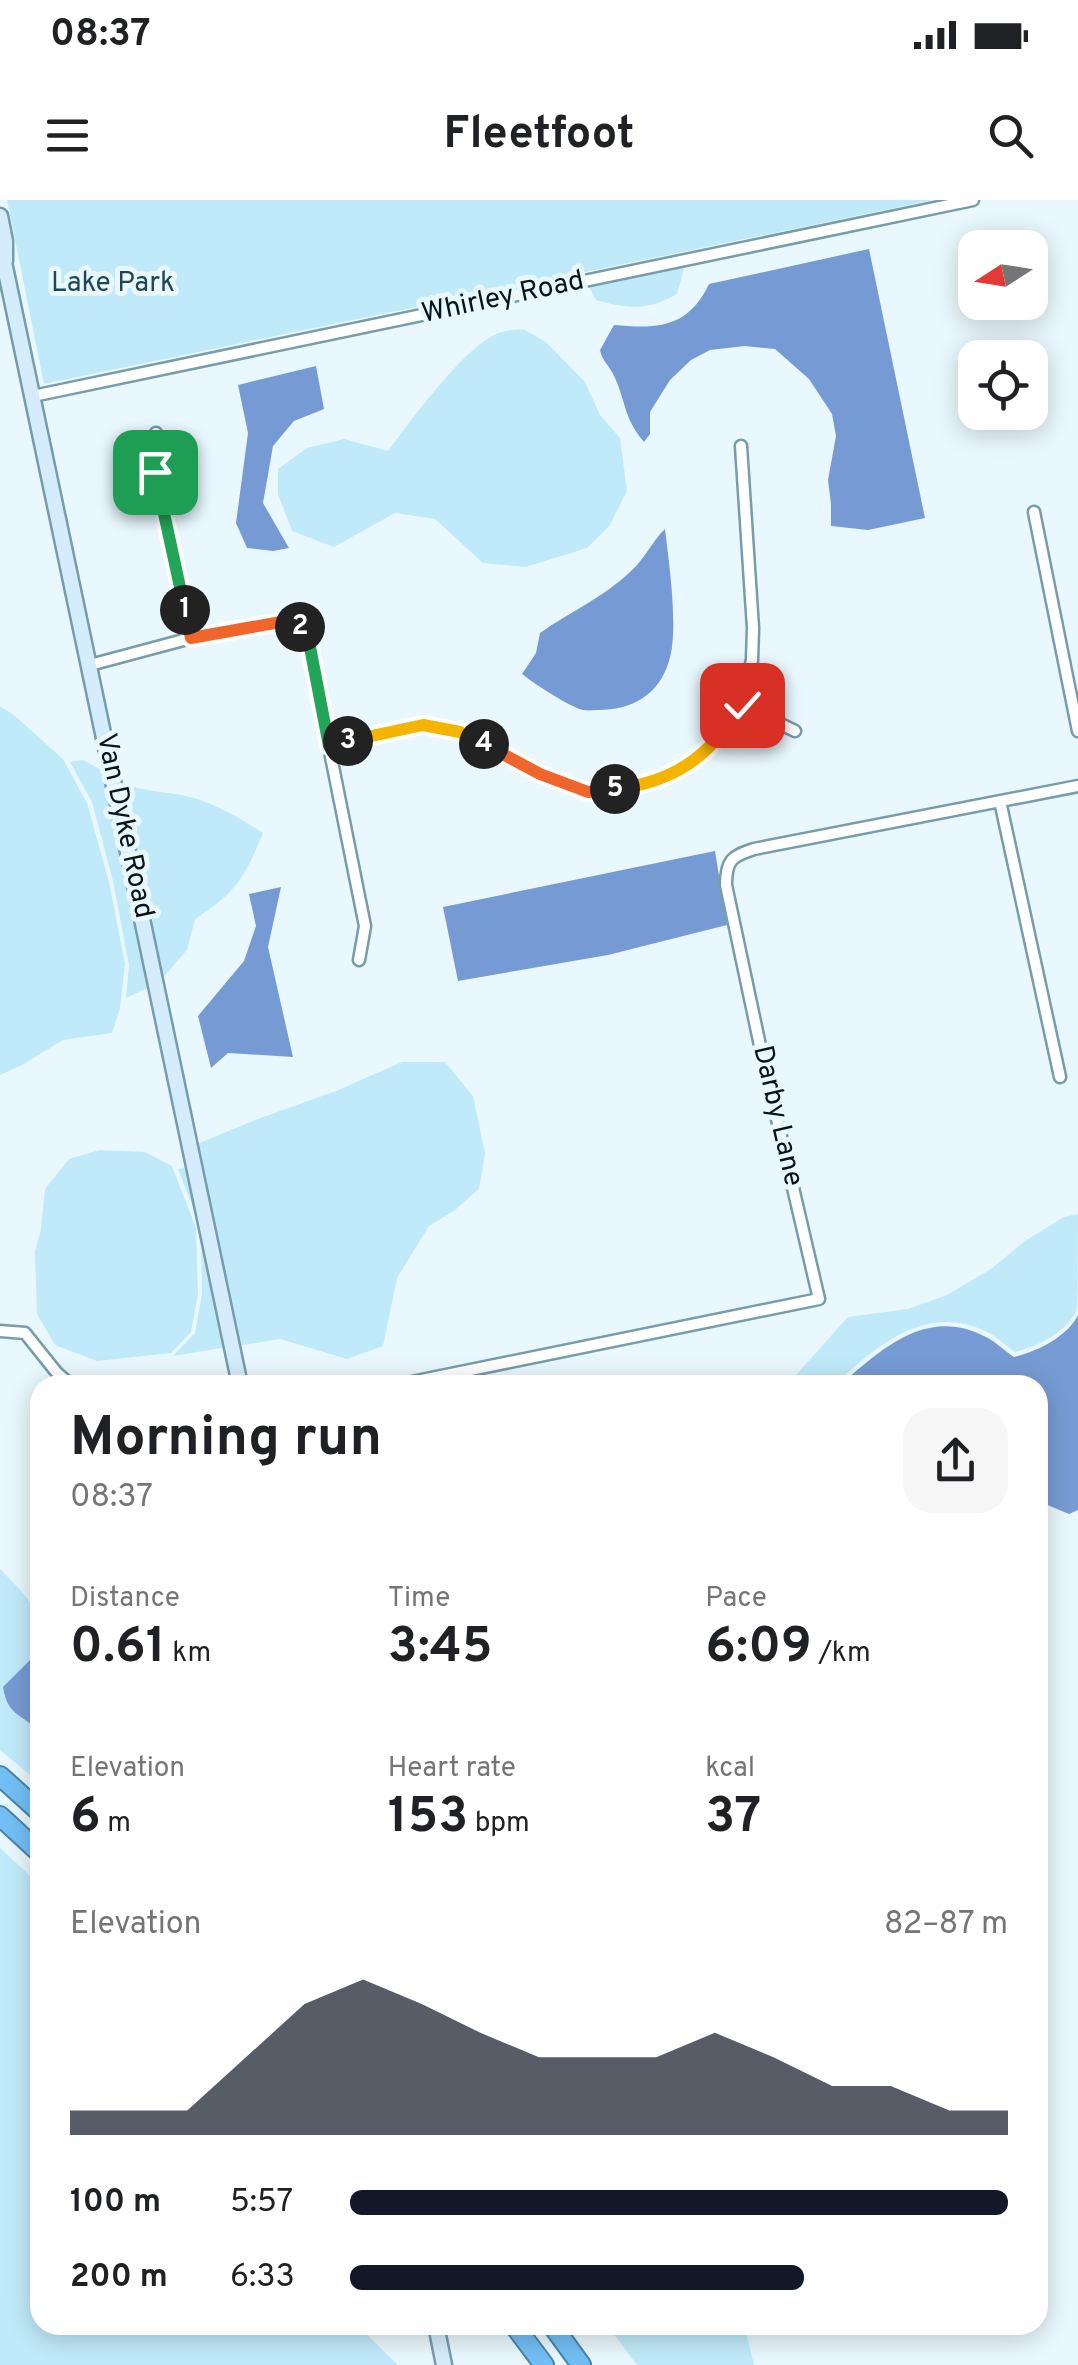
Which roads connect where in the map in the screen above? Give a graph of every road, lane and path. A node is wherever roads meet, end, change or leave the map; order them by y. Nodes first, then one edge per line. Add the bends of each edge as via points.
1 (973, 200) edge
2 (0, 216) edge
3 (3, 260) edge
4 (33, 396) junction
5 (156, 433) dead end
6 (741, 446) dead end
7 (1034, 512) dead end
8 (191, 638) junction
9 (90, 664) junction
10 (742, 705) junction
11 (795, 730) dead end
12 (1078, 731) edge
13 (329, 746) junction
14 (1078, 786) edge
15 (1000, 801) junction
16 (359, 960) dead end
17 (1060, 1077) dead end
18 (0, 1332) edge
19 (60, 1375) edge
20 (238, 1375) edge
21 (445, 1375) edge
22 (0, 1776) edge
23 (30, 1803) edge
24 (0, 1816) edge
25 (30, 1844) edge
26 (438, 2335) edge
27 (522, 2335) edge
28 (559, 2335) edge
29 (444, 2365) edge
30 (544, 2365) edge
31 (581, 2365) edge

1 - 4 street, Whirley Road
2 - 3 main road, Van Dyke Road
3 - 4 main road, Van Dyke Road
4 - 9 main road, Van Dyke Road
5 - 8 street via 155,472
6 - 10 street via 753,628
7 - 12 street
8 - 9 street
8 - 13 street via 292,620 310,647
9 - 20 main road, Van Dyke Road
10 - 11 street
10 - 13 street via 711,746 679,771 588,792 460,732 423,725
13 - 16 street via 365,926
14 - 15 street, Darby Lane
15 - 17 street
15 - 21 street, Darby Lane via 754,849 738,854 726,872 819,1299
18 - 19 street via 26,1334
22 - 23 highway
24 - 25 highway
26 - 29 main road
27 - 30 highway
28 - 31 highway

